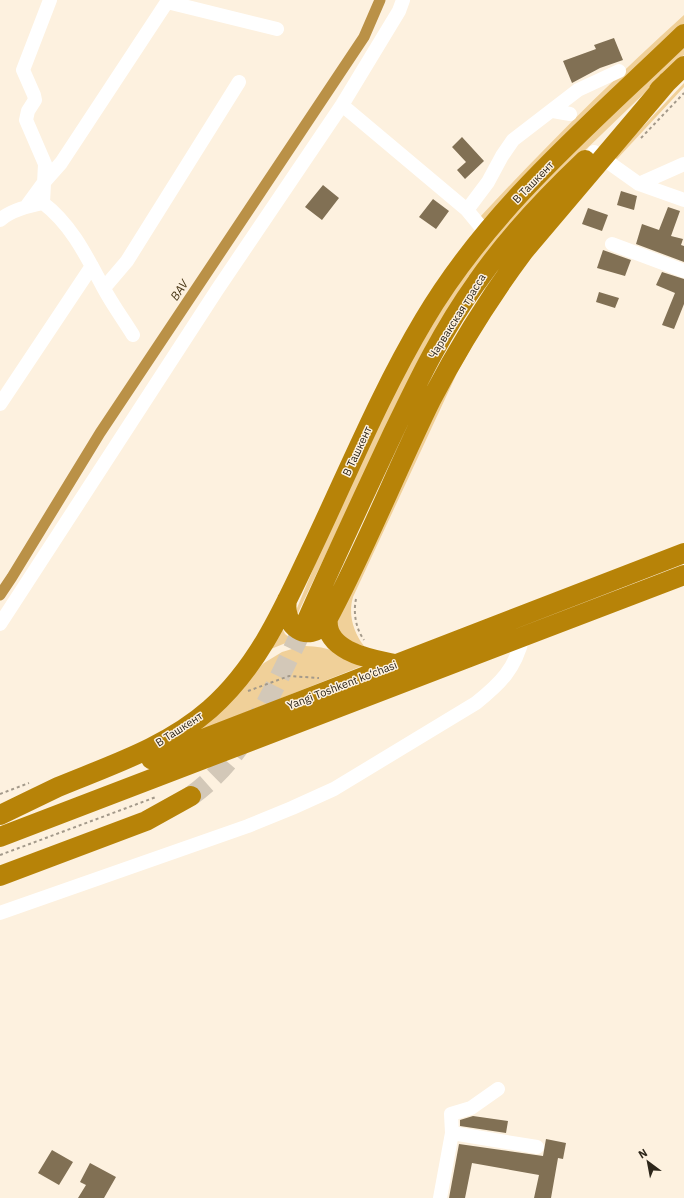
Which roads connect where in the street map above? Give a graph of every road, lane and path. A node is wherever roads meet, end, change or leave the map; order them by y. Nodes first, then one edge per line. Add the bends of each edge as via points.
1 (50, 0) edge
2 (403, 4) edge
3 (277, 29) dead end
4 (684, 34) edge
5 (684, 66) edge
6 (619, 71) dead end
7 (239, 82) dead end
8 (684, 93) edge
9 (342, 105) junction
10 (553, 111) junction
11 (570, 114) dead end
12 (636, 144) dead end
13 (598, 155) junction
14 (684, 164) edge
15 (45, 181) junction
16 (639, 184) junction
17 (684, 200) edge
18 (43, 203) junction
19 (26, 207) junction
20 (467, 210) junction
21 (0, 220) edge
22 (486, 233) junction
23 (612, 244) dead end
24 (92, 266) junction
25 (684, 271) edge
26 (104, 288) junction
27 (132, 335) dead end
28 (0, 404) edge
29 (684, 553) edge
30 (684, 575) edge
31 (356, 596) dead end
32 (287, 600) junction
33 (328, 618) junction
34 (307, 620) tunnel mouth
35 (0, 624) edge
36 (523, 637) junction
37 (365, 642) dead end
38 (394, 664) junction
39 (322, 678) dead end
40 (236, 684) junction
41 (36, 780) dead end
42 (0, 794) edge
43 (191, 796) tunnel mouth
44 (0, 815) edge
45 (0, 818) edge
46 (0, 837) edge
47 (0, 876) edge
48 (0, 913) edge
49 (498, 1089) dead end
50 (452, 1133) junction
51 (537, 1147) dead end
52 (440, 1198) edge

1 - 15 street via 23,70 35,100 26,120 45,164
2 - 9 street
3 - 15 street via 167,2 69,152
4 - 22 highway, В Ташкент via 540,174
5 - 13 highway, Чарвакская трасса
6 - 10 street via 578,90
7 - 26 street via 127,260
8 - 12 path
9 - 20 street
9 - 35 street via 213,296
10 - 11 street
10 - 20 street via 513,140 488,182
13 - 16 street
13 - 33 highway via 504,278 466,336 431,401
13 - 34 highway, Чарвакская трасса via 525,221 498,252 465,299 408,402
14 - 16 street
15 - 18 street
15 - 19 street
16 - 17 street
18 - 19 street
18 - 24 street via 62,220
19 - 21 street
20 - 22 street
22 - 32 highway, В Ташкент via 439,296 411,342
23 - 25 street
24 - 26 street
24 - 28 street
26 - 27 street
29 - 38 highway, Yangi Toshkent ko‘chasi
30 - 36 highway, Yangi Toshkent ko‘chasi
31 - 37 path via 356,620
32 - 33 highway via 288,618 298,630 316,631
32 - 40 highway, В Ташкент via 259,652
33 - 38 highway via 328,630 336,643 368,658
36 - 46 highway, Yangi Toshkent ko‘chasi
36 - 48 street via 519,654 512,667 490,692 334,789 248,826
38 - 45 highway, Yangi Toshkent ko‘chasi
39 - 40 path via 289,676 248,691
40 - 44 highway, В Ташкент via 209,709 160,743
41 - 42 path
43 - 47 highway via 146,821
49 - 50 street via 472,1108 451,1114
50 - 51 street
50 - 52 street

